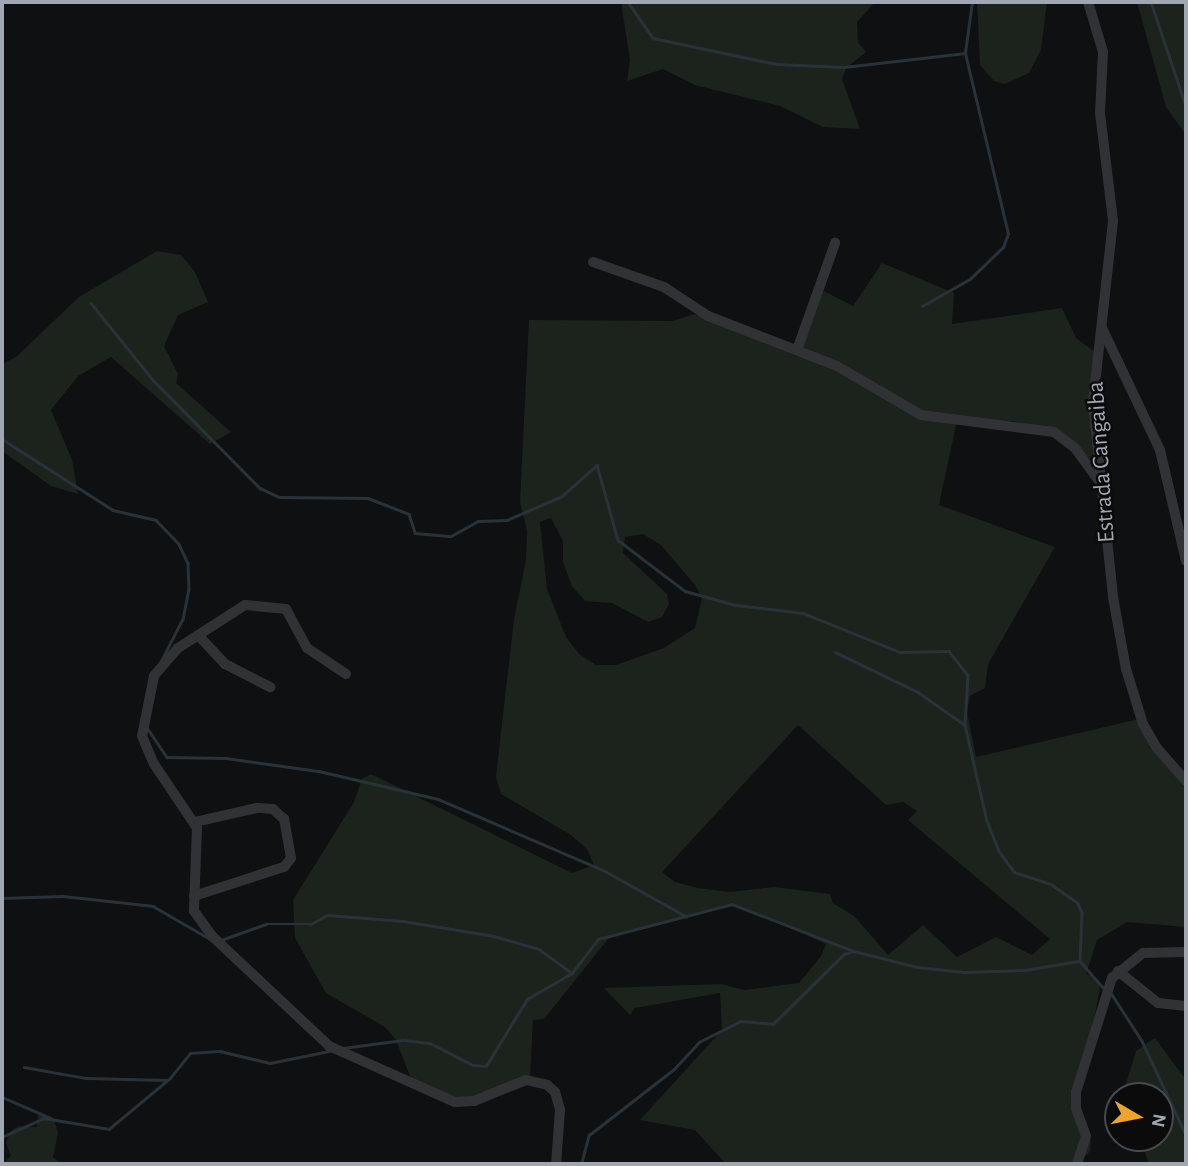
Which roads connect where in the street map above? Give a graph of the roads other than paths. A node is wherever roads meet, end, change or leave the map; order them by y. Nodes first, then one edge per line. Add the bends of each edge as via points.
1 (1088, 2) edge
2 (835, 243) dead end
3 (593, 262) dead end
4 (1102, 328) junction
5 (797, 350) junction
6 (1101, 484) junction
7 (1186, 561) edge
8 (198, 635) junction
9 (346, 674) dead end
10 (270, 687) dead end
11 (1186, 782) edge
12 (195, 822) junction
13 (194, 896) junction
14 (1186, 952) edge
15 (1118, 971) junction
16 (1186, 1006) edge
17 (556, 1164) edge
18 (1077, 1164) edge

1 - 4 street, Estrada Cangaiba via 1102,52 1100,113 1113,220
2 - 5 street
3 - 5 street via 664,287 708,316
4 - 6 street, Estrada Cangaiba via 1093,394
4 - 7 street via 1160,450
5 - 6 street via 867,380 921,415 1054,432 1074,448
6 - 11 street, Estrada Cangaiba via 1126,670 1150,737
8 - 9 street via 240,605 282,607 307,648
8 - 10 street via 225,664
8 - 12 street via 154,676 142,723 153,764
12 - 13 street via 200,846
12 - 13 street via 272,809 284,819 291,858 284,867
13 - 17 street via 194,911 212,936 329,1046 455,1102 474,1101 526,1080 552,1089 560,1110
14 - 15 street via 1143,953
15 - 16 street via 1158,1003
15 - 18 street via 1109,985 1078,1079 1076,1108 1086,1136

